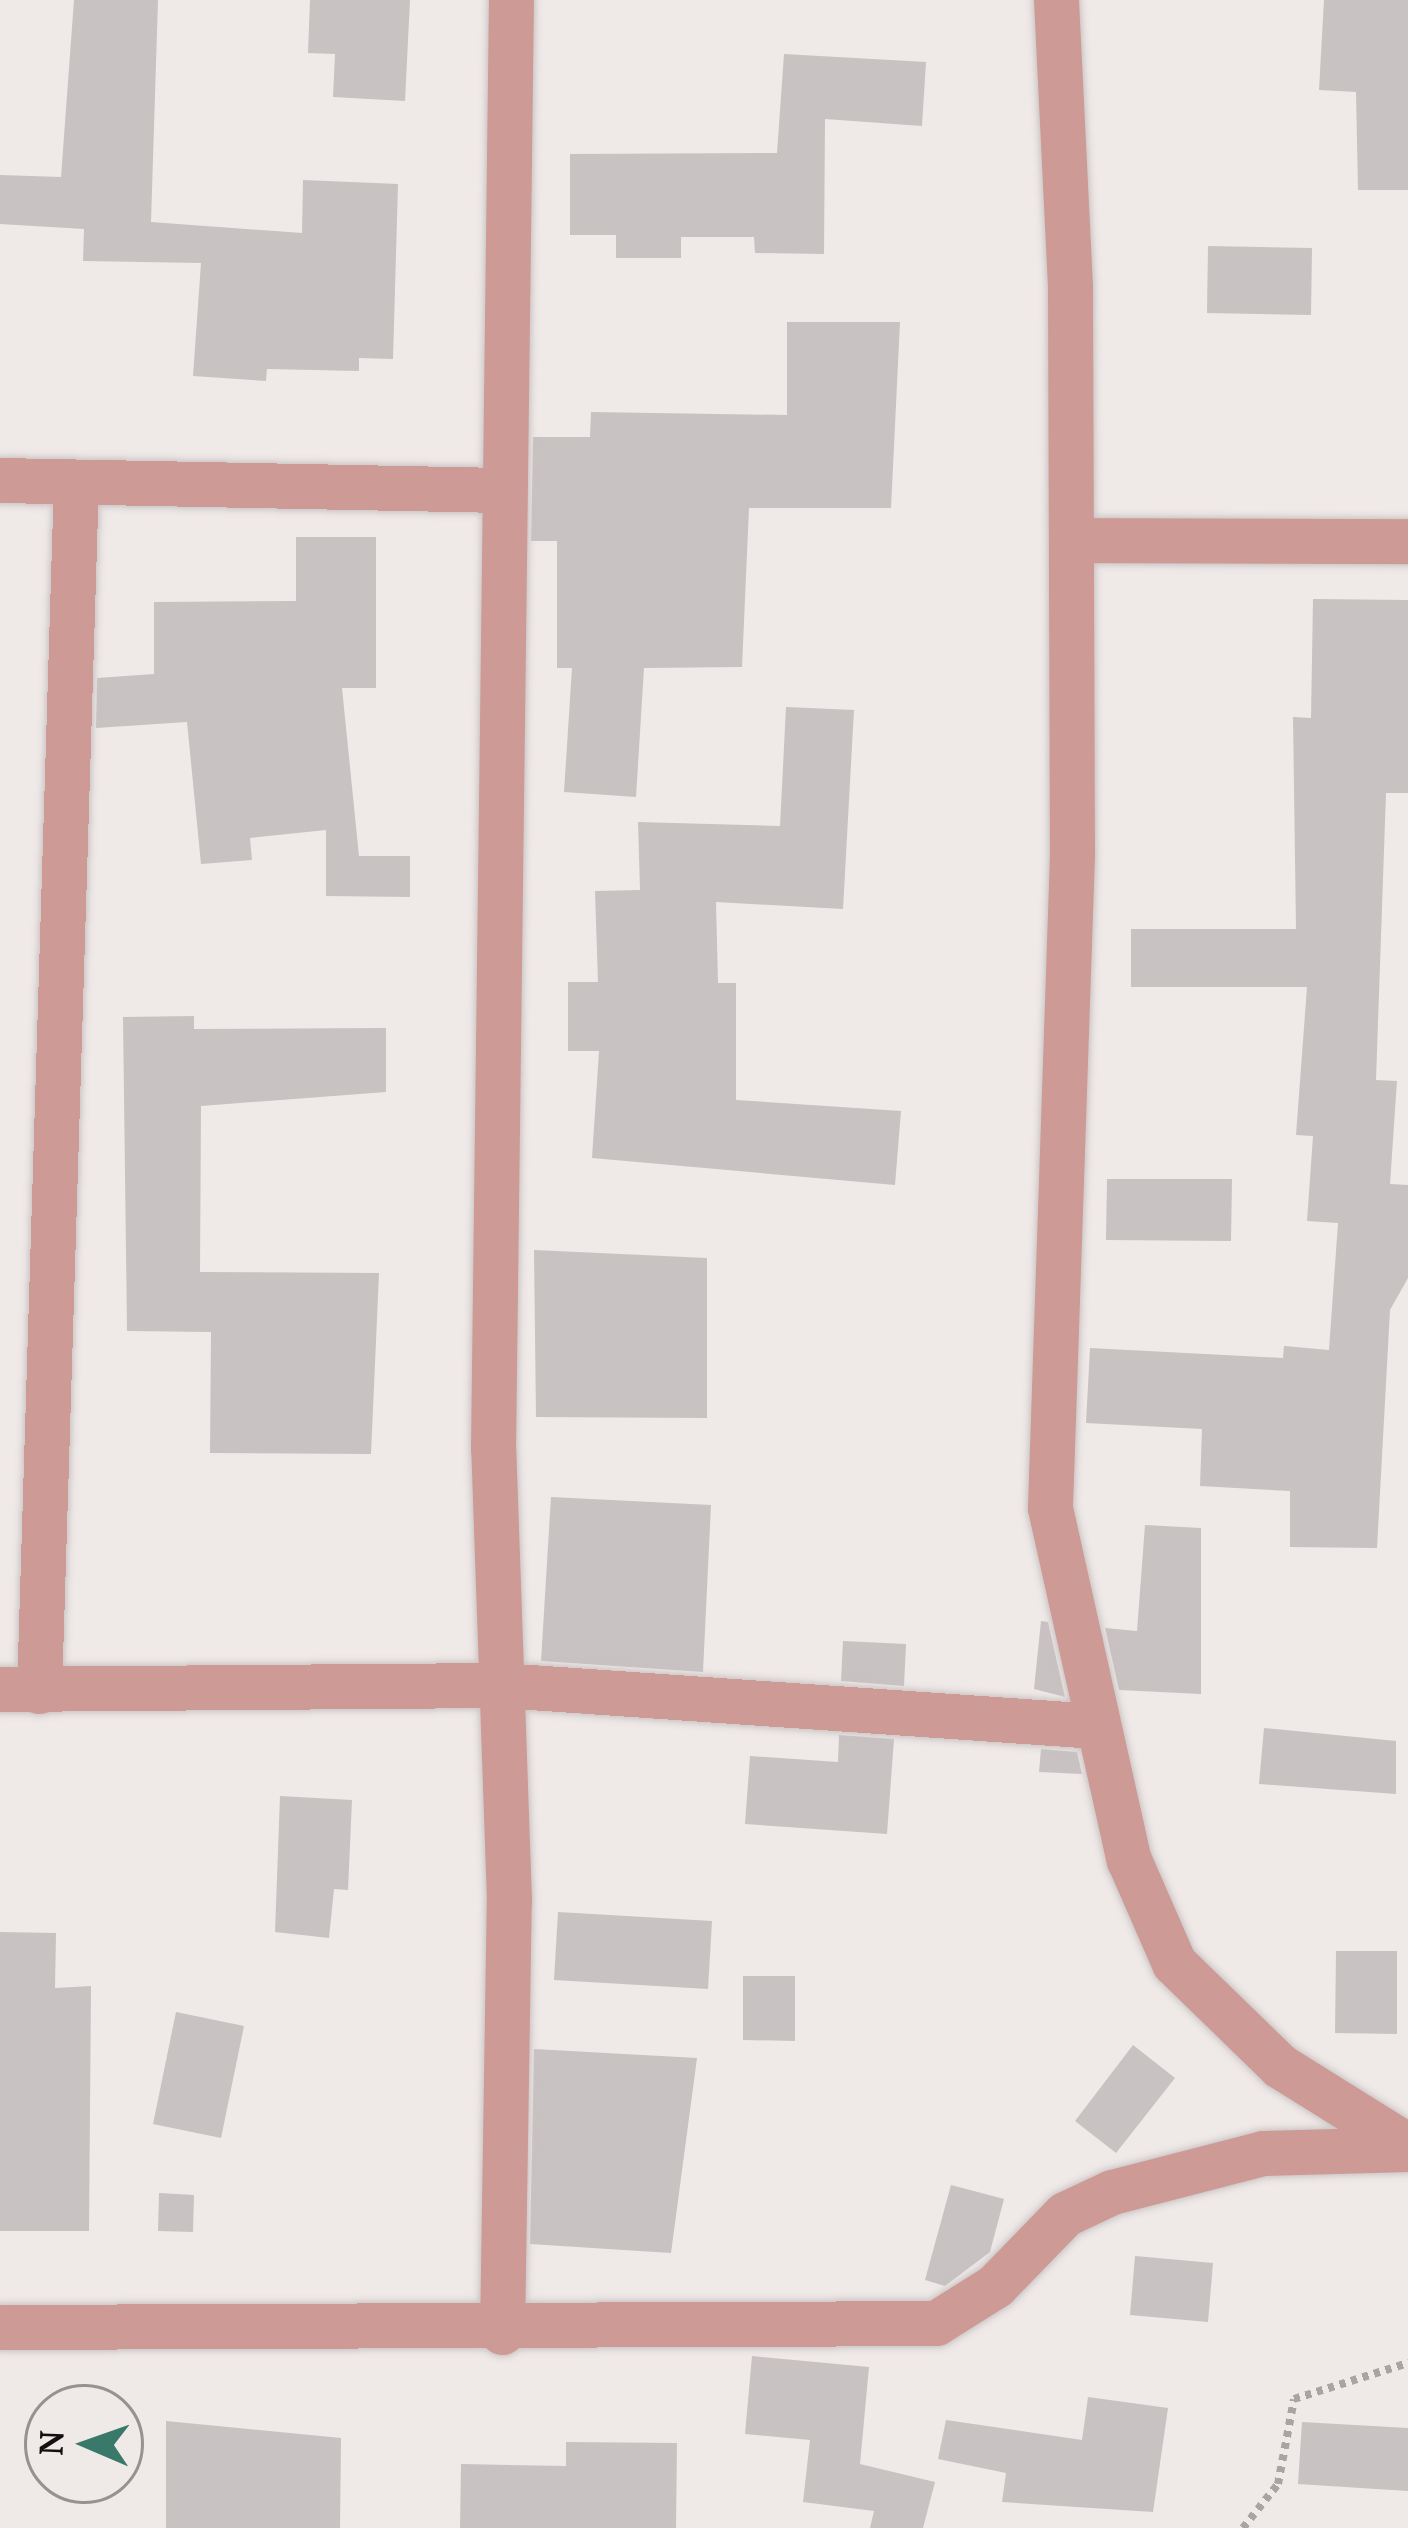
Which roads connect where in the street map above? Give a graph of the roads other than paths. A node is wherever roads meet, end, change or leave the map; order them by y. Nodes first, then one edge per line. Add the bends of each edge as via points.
1 (511, 0) edge
2 (1056, 0) edge
3 (0, 480) edge
4 (76, 483) junction
5 (502, 490) junction
6 (1072, 540) junction
7 (1408, 542) edge
8 (501, 1684) junction
9 (20, 1690) edge
10 (1096, 1726) junction
11 (1408, 2148) edge
12 (0, 2326) edge
13 (502, 2332) junction

1 - 5 street
2 - 6 street
3 - 4 street
4 - 5 street
4 - 9 street
5 - 8 street
6 - 7 street
6 - 10 street via 1072,854 1047,1453
8 - 9 street
8 - 10 street
8 - 13 street
10 - 11 street via 1130,1860 1174,1963 1280,2066
11 - 13 street via 1264,2153 1112,2192 1065,2214 995,2286 936,2323
12 - 13 street

